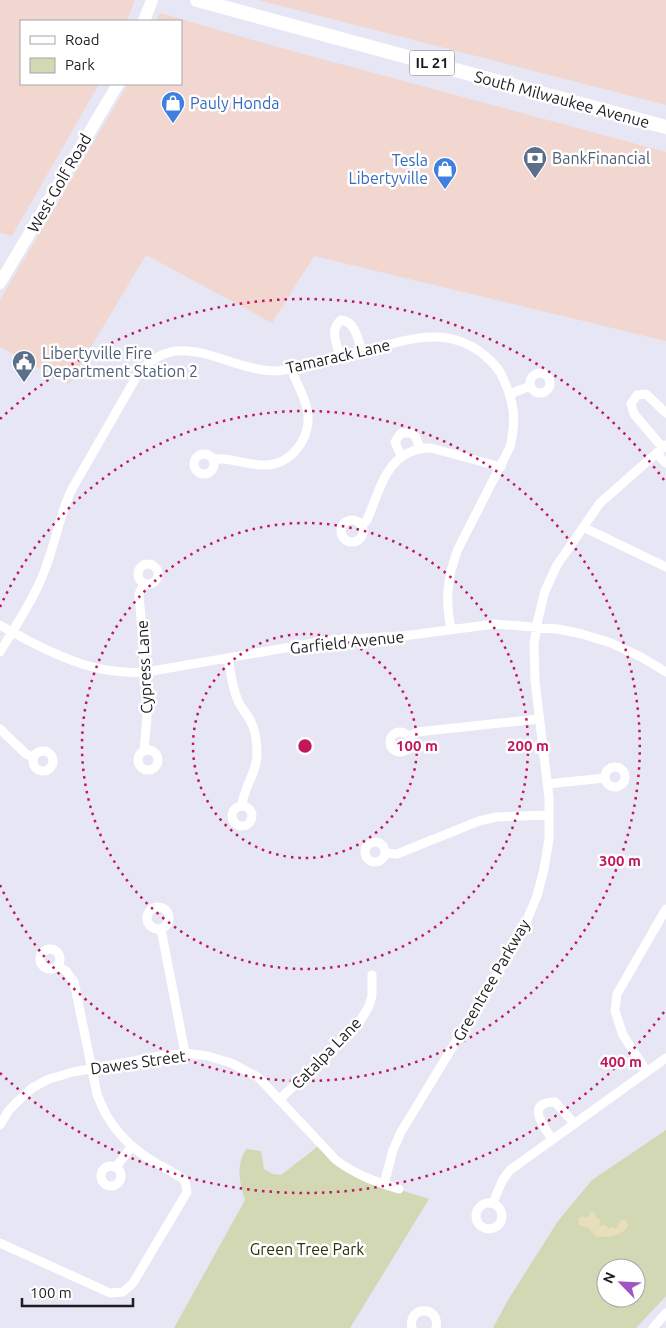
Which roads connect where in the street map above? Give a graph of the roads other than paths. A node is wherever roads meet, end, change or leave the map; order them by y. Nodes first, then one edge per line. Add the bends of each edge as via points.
1 (152, 0) edge
2 (197, 0) edge
3 (144, 20) edge
4 (117, 85) edge
5 (666, 127) edge
6 (0, 283) edge
7 (362, 351) junction
8 (340, 357) junction
9 (291, 369) junction
10 (530, 386) dead end
11 (510, 394) junction
12 (666, 413) edge
13 (420, 448) junction
14 (662, 449) edge
15 (401, 456) junction
16 (213, 459) dead end
17 (666, 463) edge
18 (501, 467) junction
19 (361, 526) dead end
20 (583, 527) junction
21 (666, 567) edge
22 (144, 583) dead end
23 (0, 625) edge
24 (536, 627) junction
25 (451, 629) junction
26 (12, 632) junction
27 (0, 652) edge
28 (228, 658) junction
29 (146, 672) junction
30 (666, 672) edge
31 (539, 719) junction
32 (0, 729) edge
33 (409, 737) dead end
34 (144, 751) dead end
35 (33, 757) dead end
36 (605, 778) dead end
37 (547, 784) junction
38 (242, 806) dead end
39 (549, 815) junction
40 (386, 853) dead end
41 (666, 909) edge
42 (161, 929) dead end
43 (58, 966) dead end
44 (372, 975) dead end
45 (185, 1053) junction
46 (666, 1058) edge
47 (92, 1069) junction
48 (647, 1072) junction
49 (279, 1100) junction
50 (574, 1123) junction
51 (0, 1125) edge
52 (552, 1139) junction
53 (132, 1146) junction
54 (116, 1167) dead end
55 (384, 1184) junction
56 (399, 1189) dead end
57 (493, 1203) dead end
58 (0, 1243) edge
59 (666, 1313) edge
60 (412, 1328) edge
61 (436, 1328) edge
62 (653, 1328) edge

1 - 3 street
2 - 5 main road, South Milwaukee Avenue / IL 21
4 - 6 street, West Golf Road
7 - 8 street, Tamarack Lane
7 - 8 street via 353,326 341,320 333,330
7 - 11 street, Tamarack Lane via 416,337 455,340 467,344 491,361 500,370
8 - 9 street, Tamarack Lane
9 - 16 street via 307,409 308,422 303,439 293,454 282,462 265,465
9 - 26 street, Tamarack Lane via 263,370 176,350 164,352 146,364 72,488 43,576
10 - 11 street
11 - 18 street, Tamarack Lane via 514,405 514,434
12 - 14 street via 646,394 637,395 631,404 634,414
13 - 15 street
13 - 15 street via 412,433 401,433 395,442
13 - 18 street via 431,448
14 - 17 street
14 - 20 street, Greentree Parkway via 600,503
15 - 19 street via 388,471 367,520
18 - 25 street, Tamarack Lane via 452,565 447,590
20 - 21 street
20 - 24 street, Greentree Parkway via 557,565 545,591
22 - 29 street, Cypress Lane via 139,594
23 - 26 street, Garfield Avenue
24 - 25 street, Garfield Avenue via 495,624
24 - 30 street, Garfield Avenue via 558,629 611,643
24 - 31 street, Greentree Parkway via 535,681
25 - 28 street, Garfield Avenue via 403,636 331,640
26 - 27 street, Tamarack Lane
26 - 29 street, Garfield Avenue via 50,652 96,669 125,674
28 - 29 street, Garfield Avenue
28 - 38 street via 233,688 251,722 257,755
29 - 34 street, Cypress Lane
31 - 33 street via 417,732
31 - 37 street, Greentree Parkway
32 - 35 street
36 - 37 street
37 - 39 street, Greentree Parkway
39 - 40 street via 496,817 397,854
39 - 55 street, Greentree Parkway via 544,869 521,934 401,1132
41 - 48 street via 618,994 616,1011 623,1035
42 - 45 street
43 - 47 street via 74,982
44 - 49 street, Catalpa Lane via 372,996 359,1023
45 - 47 street, Dawes Street
45 - 49 street, Dawes Street via 208,1056 240,1067 258,1077
46 - 48 street
47 - 51 street, Dawes Street via 49,1079 32,1088 9,1110
47 - 53 street via 103,1111
48 - 50 street
49 - 55 street, Dawes Street via 336,1160 362,1176
50 - 52 street
50 - 52 street via 555,1102 540,1106 538,1118
52 - 57 street via 510,1170
53 - 54 street
53 - 58 street via 185,1181 187,1192 128,1290 110,1293
55 - 56 street, Dawes Street
59 - 62 street
60 - 61 street via 413,1316 424,1310 435,1316

